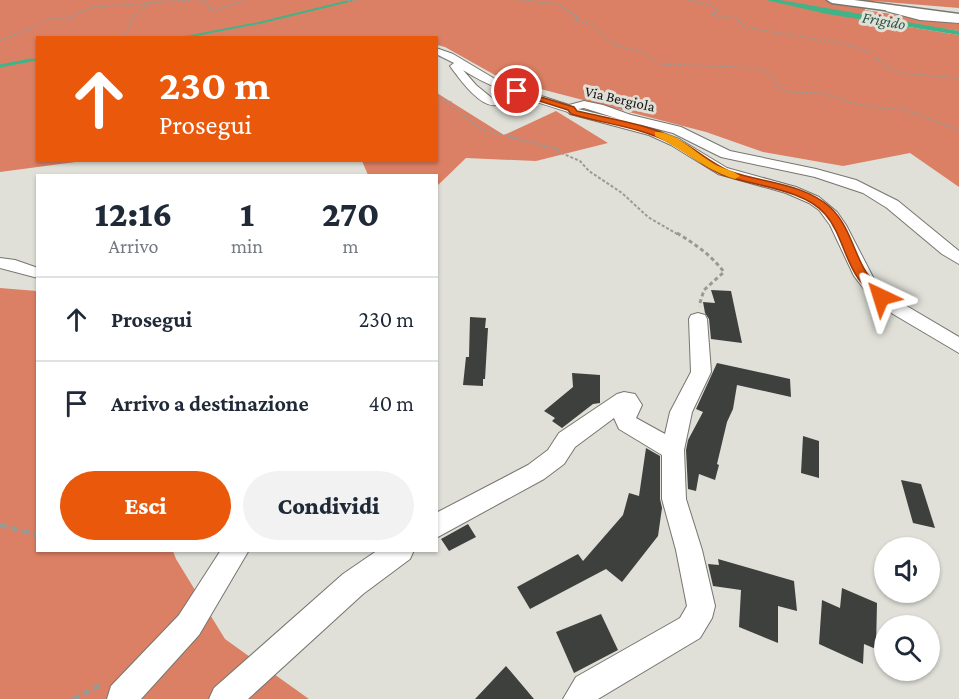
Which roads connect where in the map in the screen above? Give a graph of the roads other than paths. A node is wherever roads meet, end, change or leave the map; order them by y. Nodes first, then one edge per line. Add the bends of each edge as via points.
1 (832, 0) edge
2 (959, 18) edge
3 (442, 53) edge
4 (492, 103) dead end
5 (571, 109) junction
6 (959, 259) edge
7 (0, 263) edge
8 (36, 273) edge
9 (698, 319) road end
10 (959, 346) edge
11 (673, 450) junction
12 (438, 525) edge
13 (235, 552) edge
14 (398, 552) edge
15 (123, 699) edge
16 (225, 699) edge
17 (579, 699) edge

1 - 2 street
3 - 4 street
3 - 5 street via 498,85
5 - 6 street, Via Bergiola via 579,105 594,107 676,130 725,154 855,184 886,199
5 - 10 street, Via Bergiola via 647,130 676,142 714,168 817,202 830,212 869,285 881,297
7 - 8 street
9 - 11 street via 700,372 681,412
11 - 12 street via 627,423 631,405 624,400 567,440 556,457 536,472
11 - 17 street via 674,499 701,606 698,618 690,628 587,688
13 - 15 street via 189,625
14 - 16 street via 353,584

